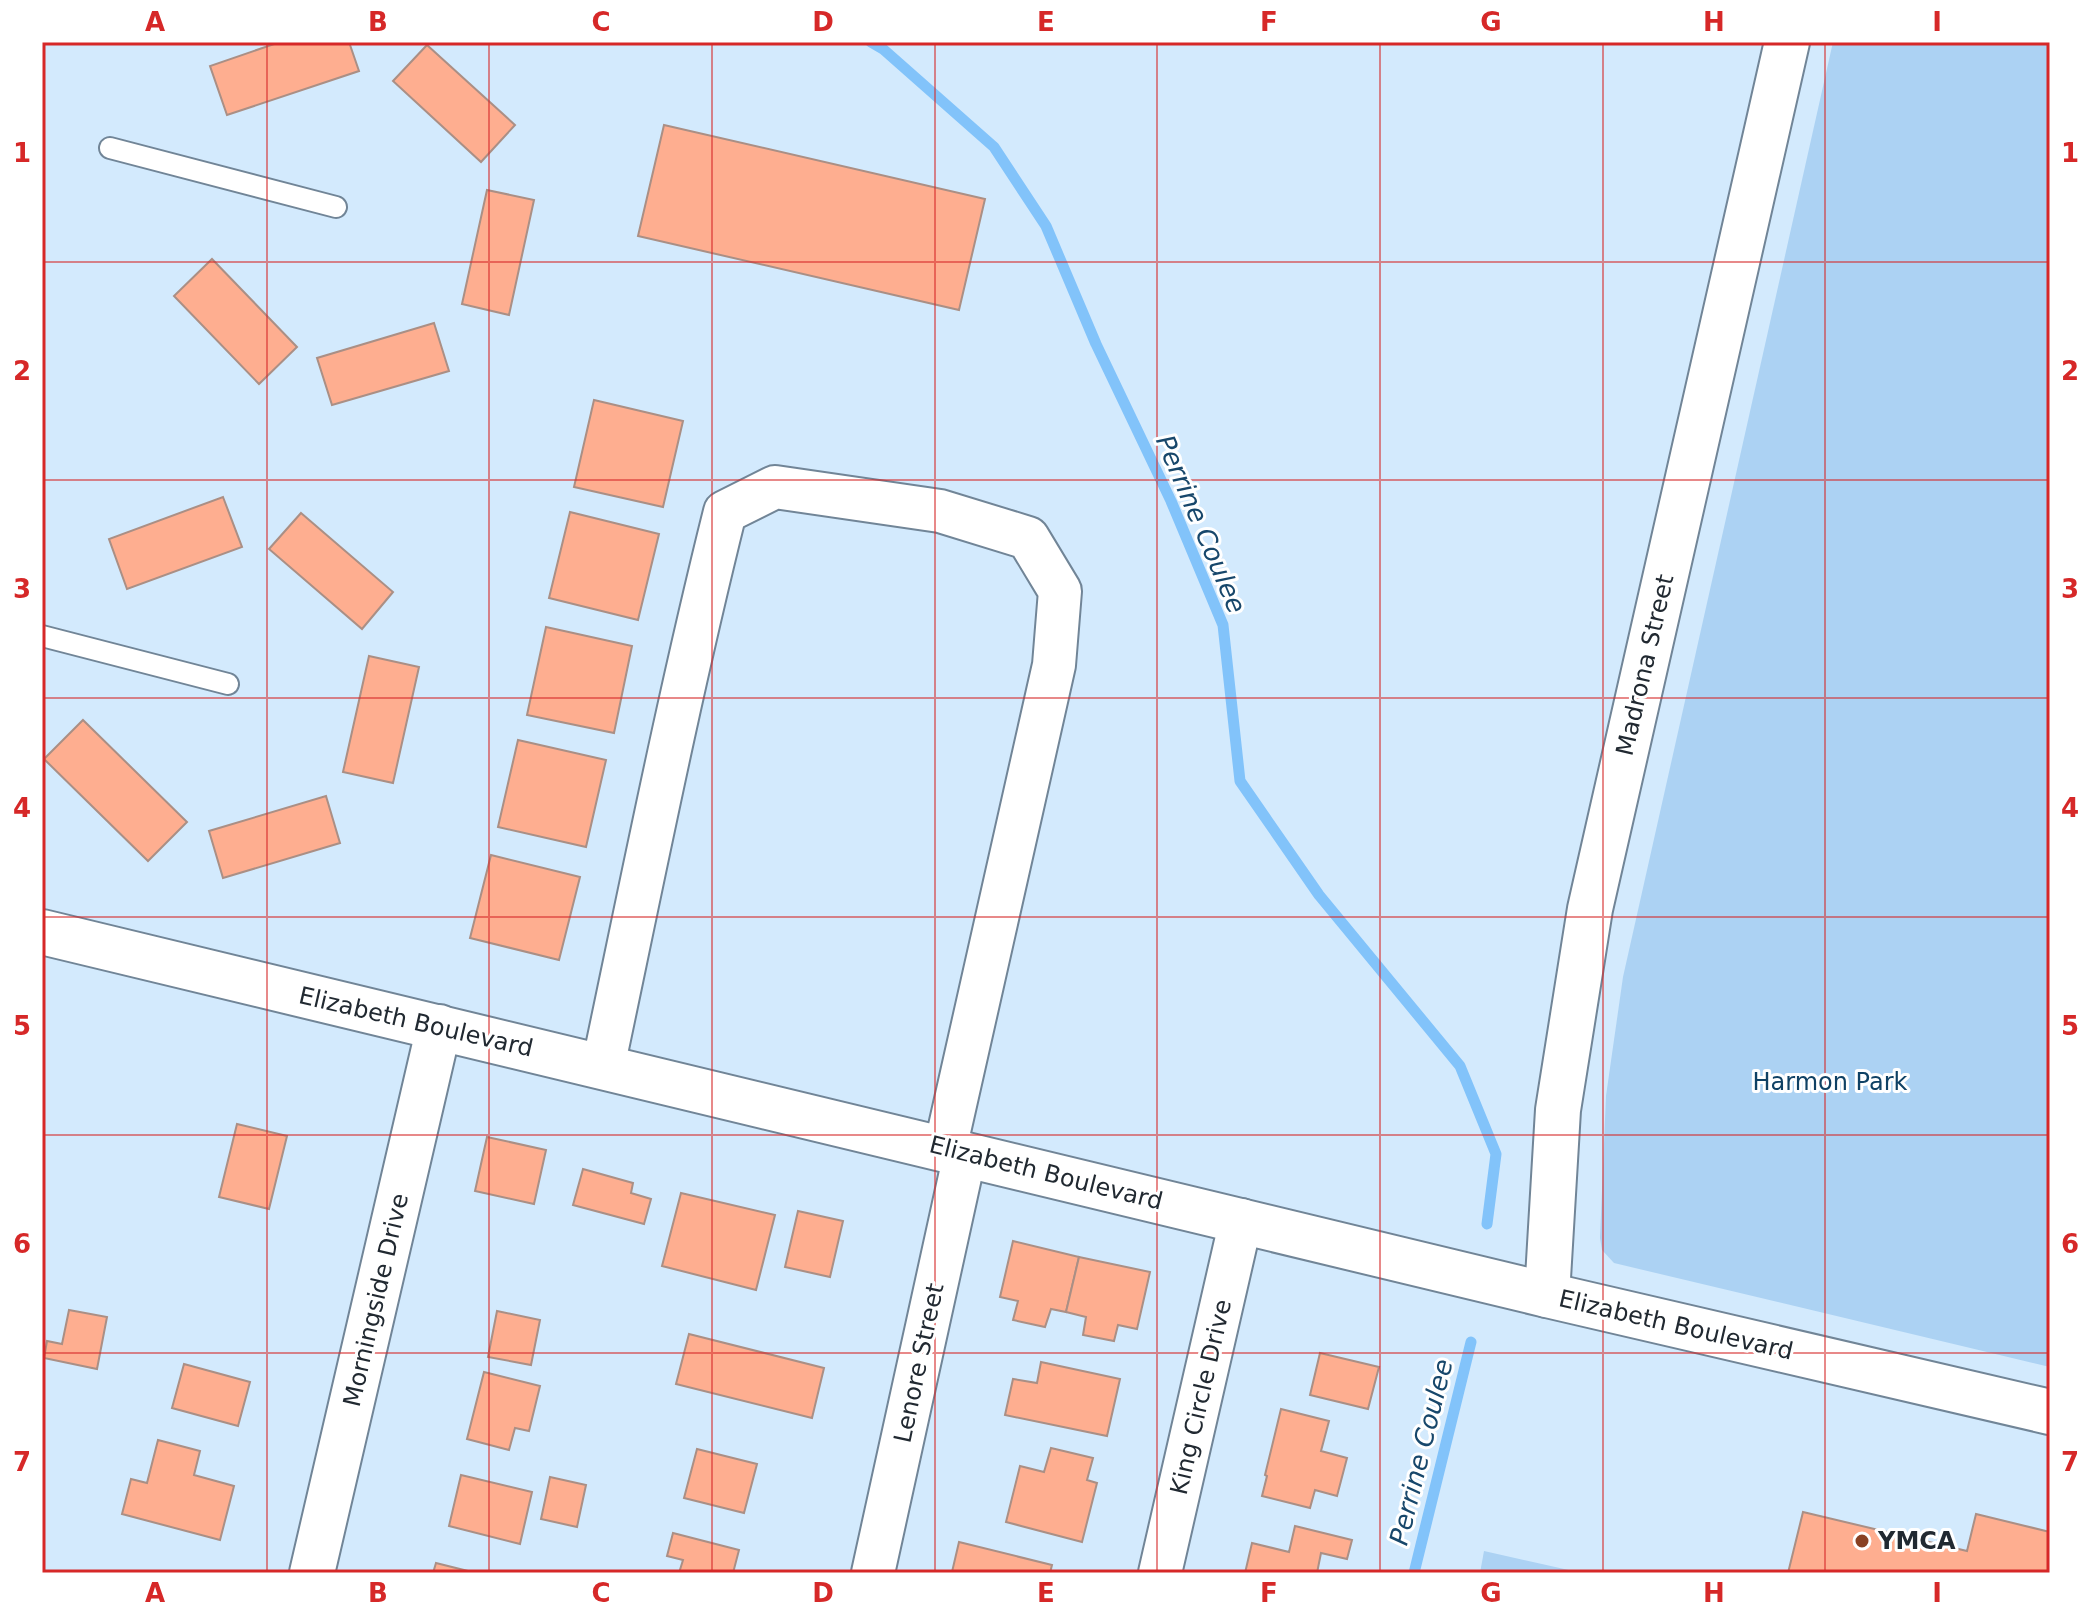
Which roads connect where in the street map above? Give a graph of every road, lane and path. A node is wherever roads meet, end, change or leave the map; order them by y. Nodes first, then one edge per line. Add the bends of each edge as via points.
1 (1787, 42) edge
2 (110, 148) dead end
3 (336, 207) dead end
4 (42, 636) edge
5 (228, 684) dead end
6 (42, 932) edge
7 (439, 1027) junction
8 (603, 1067) junction
9 (955, 1151) junction
10 (1241, 1220) junction
11 (1547, 1295) junction
12 (2050, 1412) edge
13 (312, 1573) edge
14 (873, 1573) edge
15 (1160, 1573) edge

1 - 11 street, Madrona Street via 1590,909 1558,1110
2 - 3 lane
4 - 5 lane
6 - 7 street, Elizabeth Boulevard
7 - 8 street, Elizabeth Boulevard
7 - 13 street, Morningside Drive
8 - 9 street, Elizabeth Boulevard
8 - 9 street, Lenore Street via 725,512 775,487 940,511 1028,538 1060,591 1054,665
9 - 10 street, Elizabeth Boulevard
9 - 14 street, Lenore Street
10 - 11 street, Elizabeth Boulevard
10 - 15 street, King Circle Drive
11 - 12 street, Elizabeth Boulevard

